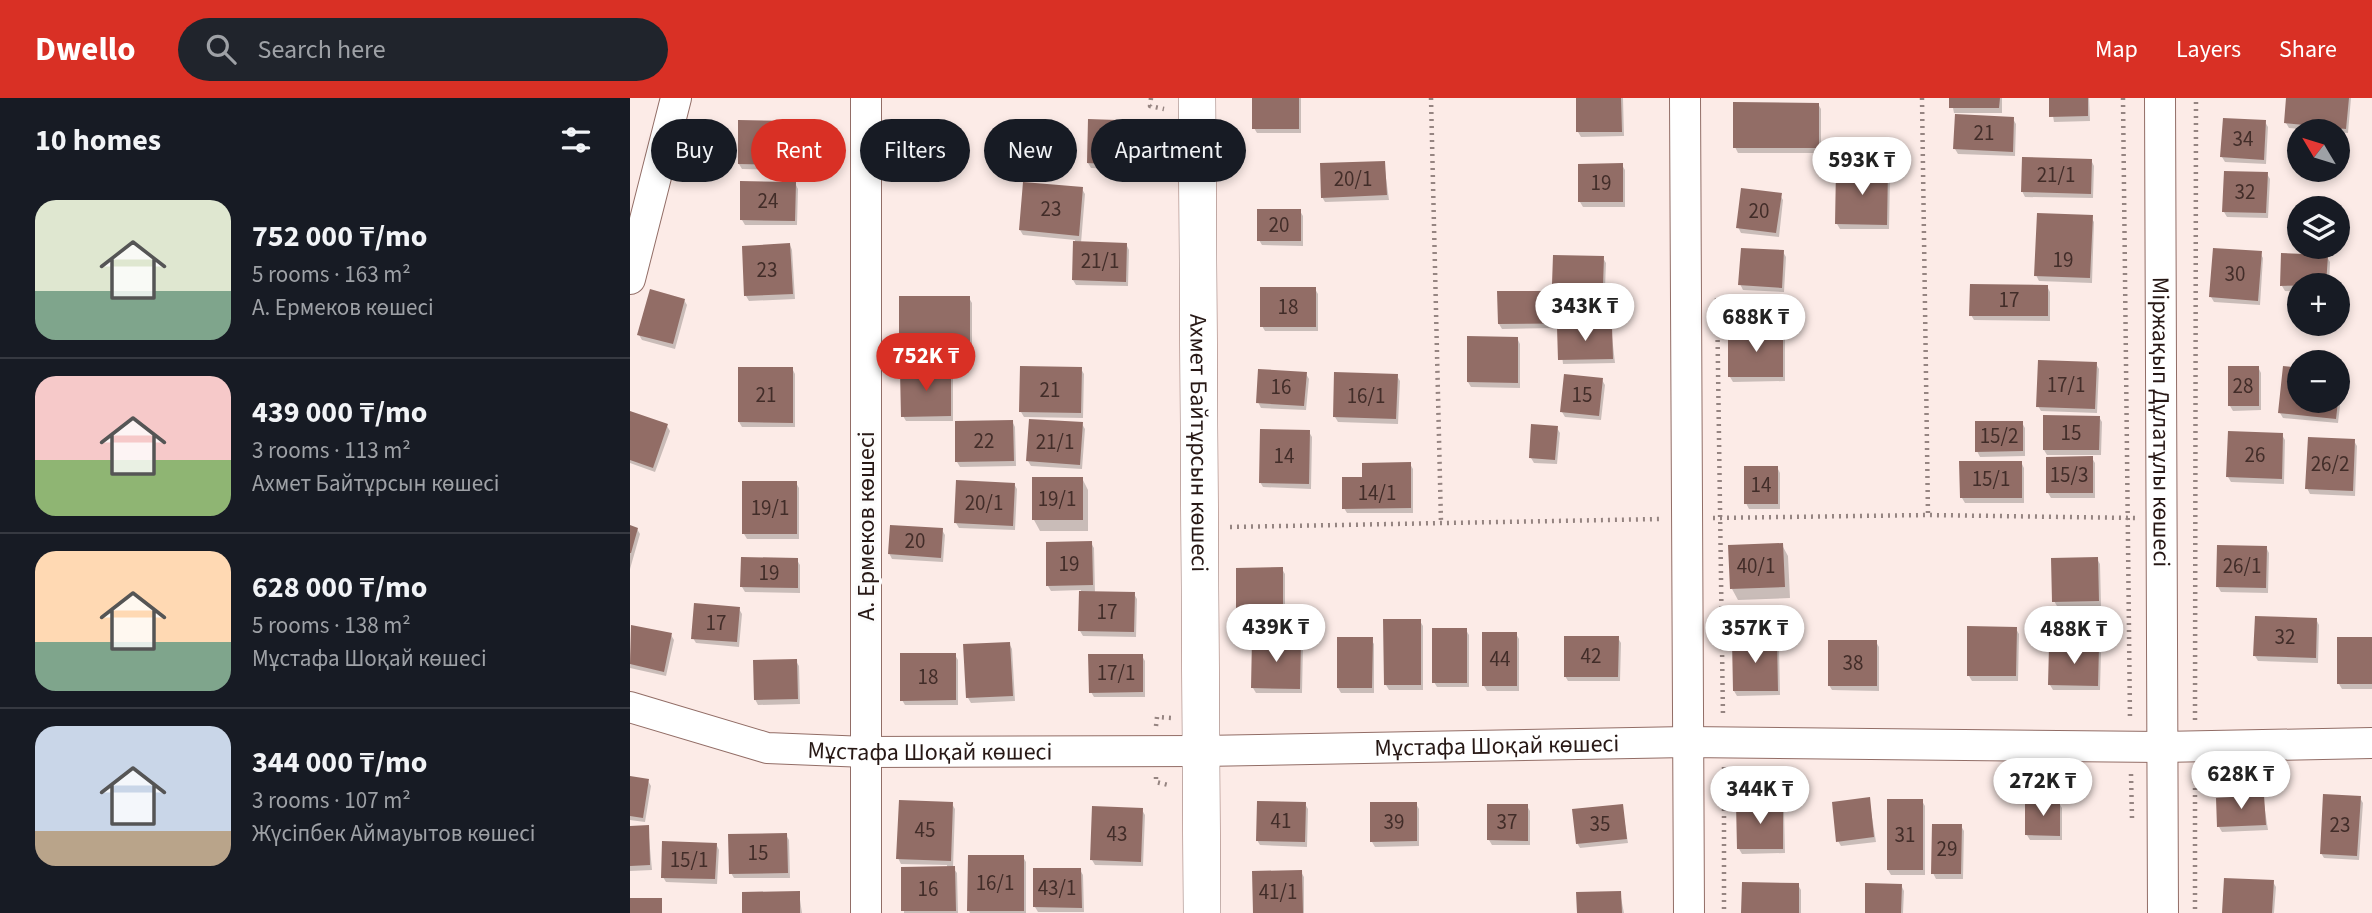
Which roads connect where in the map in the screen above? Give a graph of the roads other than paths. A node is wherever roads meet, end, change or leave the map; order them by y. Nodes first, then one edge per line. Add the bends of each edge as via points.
1 (676, 98) edge
2 (866, 98) edge
3 (1197, 98) edge
4 (1685, 98) edge
5 (2160, 98) edge
6 (630, 279) edge
7 (630, 707) edge
8 (1687, 742) junction
9 (2372, 743) edge
10 (2161, 747) junction
11 (1202, 751) junction
12 (866, 752) junction
13 (866, 913) edge
14 (1202, 913) edge
15 (1689, 913) edge
16 (2163, 913) edge

1 - 6 street
2 - 12 street, А. Ермеков көшесі
3 - 11 street, Ахмет Байтұрсын көшесі
4 - 8 street
5 - 10 street, Міржақып Дұлатұлы көшесі
7 - 12 street, Мұстафа Шоқай көшесі via 767,748
8 - 10 street, Мұстафа Шоқай көшесі
8 - 11 street, Мұстафа Шоқай көшесі
8 - 15 street
9 - 10 street, Мұстафа Шоқай көшесі
10 - 16 street, Міржақып Дұлатұлы көшесі
11 - 12 street, Мұстафа Шоқай көшесі
11 - 14 street, Ахмет Байтұрсын көшесі
12 - 13 street, А. Ермеков көшесі

